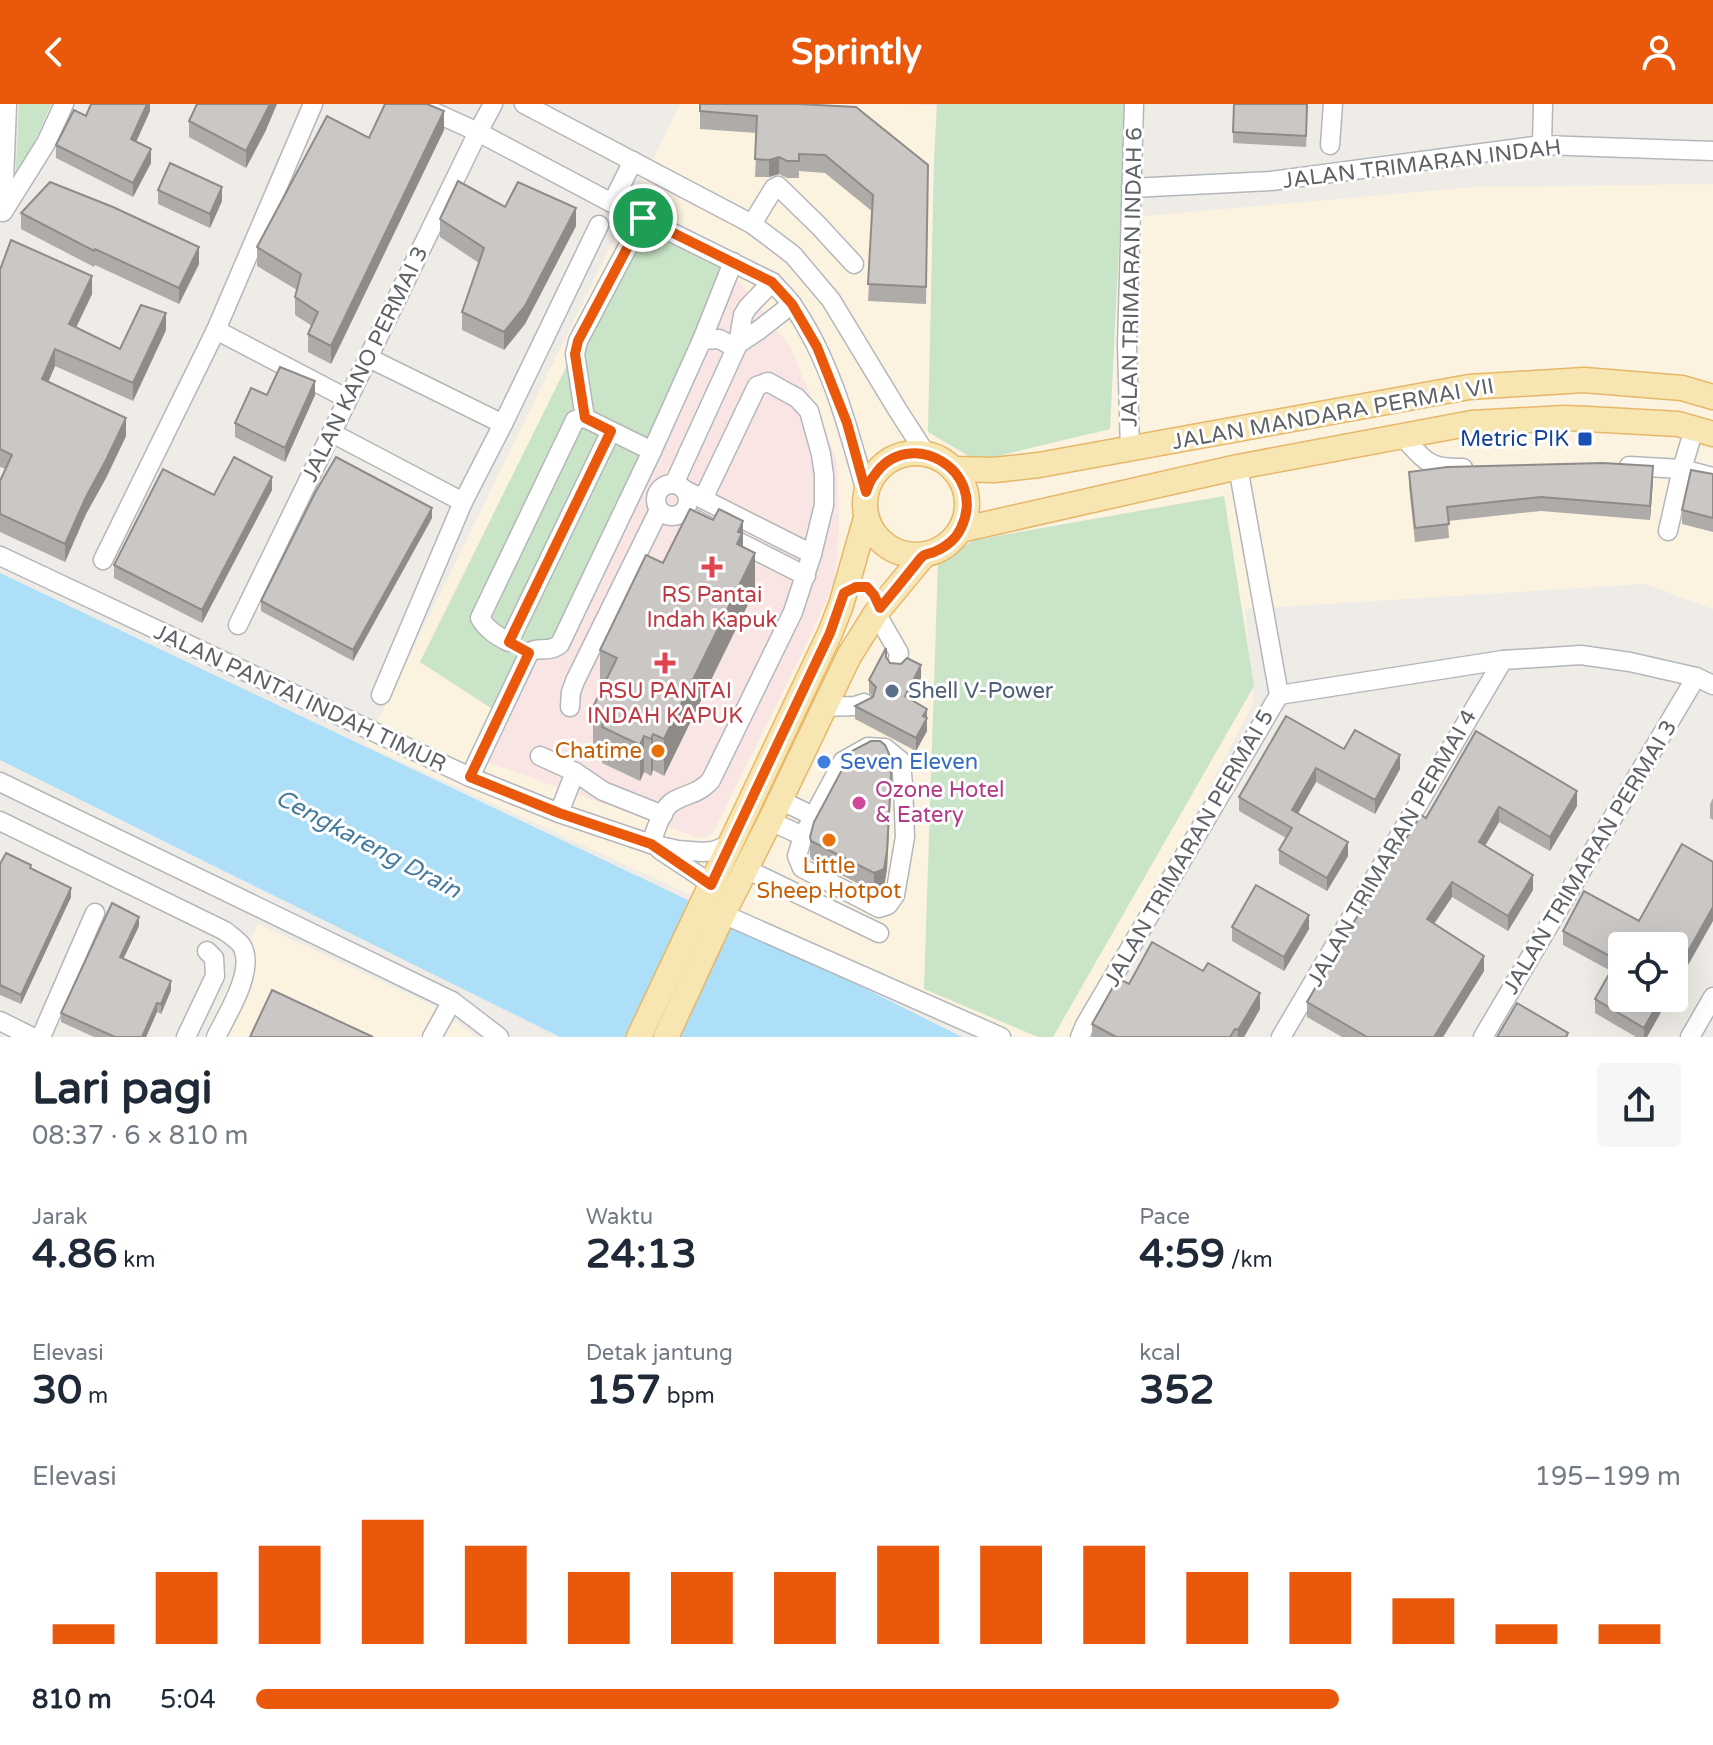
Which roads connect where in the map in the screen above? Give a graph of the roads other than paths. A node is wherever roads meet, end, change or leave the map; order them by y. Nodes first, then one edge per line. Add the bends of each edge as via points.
1 (7, 104) edge
2 (64, 104) edge
3 (313, 104) edge
4 (416, 104) edge
5 (493, 104) edge
6 (524, 104) edge
7 (1134, 104) edge
8 (1333, 104) edge
9 (1543, 104) edge
10 (478, 132) junction
11 (1330, 145) dead end
12 (1542, 145) junction
13 (1713, 151) edge
14 (633, 161) junction
15 (1131, 188) junction
16 (612, 203) junction
17 (1, 215) edge
18 (643, 218) junction
19 (752, 224) junction
20 (599, 225) dead end
21 (733, 262) junction
22 (854, 264) dead end
23 (772, 282) junction
24 (792, 304) junction
25 (216, 330) junction
26 (702, 340) junction
27 (737, 346) junction
28 (369, 358) junction
29 (1713, 397) edge
30 (348, 399) junction
31 (585, 418) junction
32 (503, 424) junction
33 (611, 431) junction
34 (1704, 432) edge
35 (332, 433) junction
36 (1402, 436) junction
37 (1130, 450) junction
38 (652, 451) junction
39 (926, 454) junction
40 (1619, 466) edge
41 (1238, 467) junction
42 (1478, 468) edge
43 (953, 469) junction
44 (1682, 469) junction
45 (1713, 477) edge
46 (679, 487) junction
47 (866, 492) junction
48 (703, 499) junction
49 (463, 502) junction
50 (670, 513) junction
51 (866, 518) junction
52 (960, 530) junction
53 (1668, 531) dead end
54 (719, 544) edge
55 (812, 554) junction
56 (924, 555) junction
57 (0, 556) edge
58 (744, 557) edge
59 (103, 560) dead end
60 (804, 581) junction
61 (844, 593) junction
62 (878, 610) junction
63 (238, 625) dead end
64 (509, 642) junction
65 (529, 653) junction
66 (1503, 660) junction
67 (897, 666) edge
68 (1705, 681) edge
69 (381, 695) dead end
70 (1279, 695) junction
71 (864, 703) edge
72 (570, 707) dead end
73 (823, 707) junction
74 (540, 756) dead end
75 (575, 772) junction
76 (470, 777) junction
77 (0, 782) edge
78 (775, 810) junction
79 (559, 813) junction
80 (657, 813) junction
81 (813, 816) junction
82 (0, 821) edge
83 (803, 836) junction
84 (646, 842) junction
85 (125, 843) junction
86 (729, 845) junction
87 (802, 868) junction
88 (746, 869) junction
89 (110, 875) junction
90 (782, 886) junction
91 (714, 905) junction
92 (95, 913) dead end
93 (879, 933) dead end
94 (207, 951) dead end
95 (1713, 997) edge
96 (452, 1001) junction
97 (0, 1021) edge
98 (32, 1037) edge
99 (41, 1037) edge
100 (186, 1037) edge
101 (216, 1037) edge
102 (432, 1037) edge
103 (499, 1037) edge
104 (639, 1037) edge
105 (666, 1037) edge
106 (1001, 1037) edge
107 (1080, 1037) edge
108 (1281, 1037) edge
109 (1483, 1037) edge
110 (1690, 1037) edge

1 - 17 street
2 - 17 street
3 - 25 street
4 - 10 street
5 - 10 street, JALAN KANO PERMAI 3
6 - 14 street
7 - 15 street, JALAN TRIMARAN INDAH 6
8 - 11 street
9 - 12 street
10 - 16 street
10 - 28 street, JALAN KANO PERMAI 3
12 - 13 street, JALAN TRIMARAN INDAH
12 - 15 street, JALAN TRIMARAN INDAH via 1271,181
14 - 16 street
14 - 19 street
15 - 37 street, JALAN TRIMARAN INDAH 6
16 - 18 street
18 - 21 street
18 - 31 street via 578,341 575,354
19 - 22 street via 774,188 781,187
19 - 39 street via 793,255 831,300
20 - 32 street
21 - 23 street
21 - 26 street
23 - 24 street
23 - 27 street via 743,315
24 - 27 street
24 - 47 street via 817,347 847,423
25 - 30 street
25 - 59 street
26 - 27 street
26 - 38 street
27 - 46 street
28 - 30 street, JALAN KANO PERMAI 3
28 - 32 street
29 - 37 main road, JALAN MANDARA PERMAI VII via 1682,388 1584,380 1469,387
30 - 35 street, JALAN KANO PERMAI 3
31 - 33 street
31 - 64 street via 575,420 480,618
32 - 49 street
33 - 38 street
33 - 64 street
34 - 36 main road, JALAN MANDARA PERMAI VII via 1678,424 1564,418 1472,423
34 - 44 street
35 - 49 street
35 - 63 street, JALAN KANO PERMAI 3
36 - 41 main road, JALAN MANDARA PERMAI VII
36 - 42 street via 1435,466
37 - 43 main road, JALAN MANDARA PERMAI VII via 994,470
38 - 65 street via 560,644
39 - 43 main road
39 - 47 main road via 888,461
40 - 44 street
41 - 52 main road, JALAN MANDARA PERMAI VII
41 - 70 street, JALAN TRIMARAN PERMAI 5
43 - 52 main road via 967,498
44 - 45 street
44 - 53 street
46 - 48 street
46 - 50 street via 688,502
46 - 50 street via 668,484 658,492 656,505
47 - 51 main road
48 - 55 street
48 - 55 street via 757,386 768,382 781,388 809,411 821,454 824,505
49 - 69 street
50 - 54 street via 683,526
50 - 60 street
50 - 72 street via 575,681
51 - 56 main road via 888,548
51 - 61 main road
52 - 56 main road via 951,542
55 - 60 street
56 - 62 main road
57 - 76 street, JALAN PANTAI INDAH TIMUR
58 - 60 street
60 - 80 street via 706,786
61 - 62 main road via 867,587
61 - 86 main road
62 - 67 street via 899,653
62 - 73 main road
64 - 65 street
65 - 76 street
66 - 68 street via 1581,655
66 - 70 street
66 - 108 street, JALAN TRIMARAN PERMAI 4
68 - 109 street, JALAN TRIMARAN PERMAI 3
70 - 107 street, JALAN TRIMARAN PERMAI 5
71 - 73 street
73 - 78 main road
74 - 75 street
75 - 79 street
75 - 80 street via 603,791
76 - 79 street, JALAN PANTAI INDAH TIMUR
77 - 85 street
78 - 81 street
78 - 83 street
78 - 88 main road
79 - 84 street, JALAN PANTAI INDAH TIMUR
80 - 84 street
81 - 83 street
81 - 87 street via 843,761 868,747 885,748 901,761 905,837 892,901 879,908
82 - 89 street
83 - 87 street via 797,856
84 - 86 street, JALAN PANTAI INDAH TIMUR via 703,852
84 - 91 street, JALAN PANTAI INDAH TIMUR
85 - 89 street
85 - 96 street
86 - 91 main road
87 - 90 street
88 - 90 street
88 - 91 main road
89 - 101 street via 225,931 242,946 247,963 243,980
90 - 93 street
91 - 104 main road
91 - 105 main road
91 - 106 street, JALAN PANTAI INDAH TIMUR
92 - 99 street
94 - 100 street via 214,958 215,976
95 - 110 street
96 - 102 street
96 - 103 street
97 - 98 street

